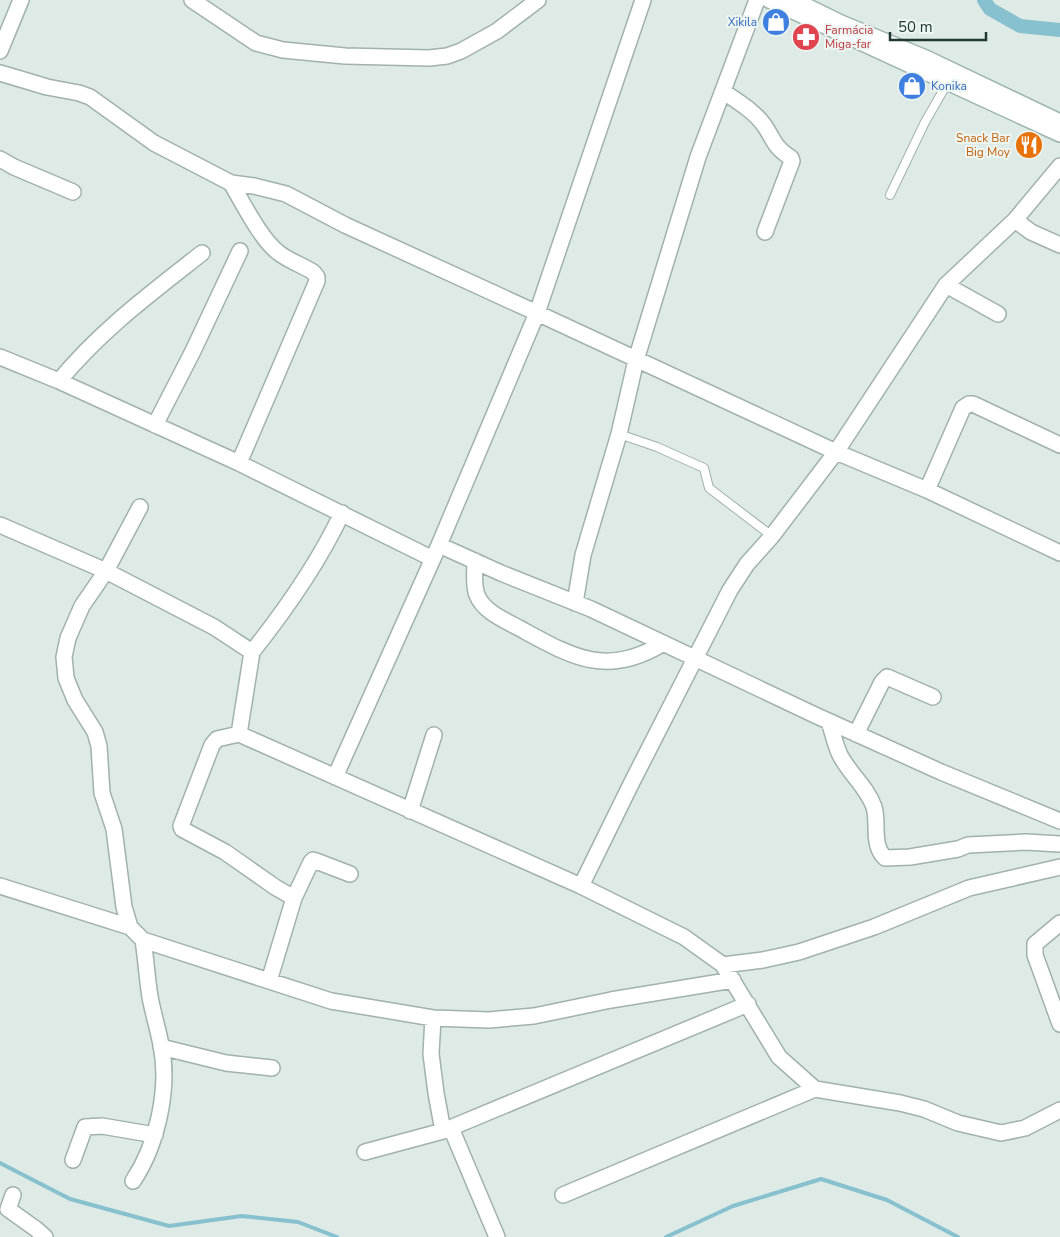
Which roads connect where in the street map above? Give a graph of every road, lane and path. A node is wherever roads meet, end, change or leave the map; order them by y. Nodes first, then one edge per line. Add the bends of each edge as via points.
1 (21, 0) edge
2 (192, 0) edge
3 (538, 0) edge
4 (643, 0) edge
5 (757, 0) edge
6 (769, 0) edge
7 (794, 0) edge
8 (0, 51) edge
9 (0, 73) edge
10 (948, 82) junction
11 (724, 92) junction
12 (1060, 122) edge
13 (1060, 134) edge
14 (0, 160) edge
15 (1060, 166) edge
16 (231, 184) junction
17 (73, 192) dead end
18 (890, 195) dead end
19 (1014, 220) junction
20 (765, 232) dead end
21 (1060, 245) edge
22 (240, 251) dead end
23 (202, 252) dead end
24 (946, 285) junction
25 (537, 312) junction
26 (998, 314) dead end
27 (0, 357) edge
28 (636, 360) junction
29 (59, 380) junction
30 (155, 425) junction
31 (619, 434) junction
32 (1060, 445) edge
33 (836, 452) junction
34 (239, 463) junction
35 (927, 490) junction
36 (140, 507) dead end
37 (342, 513) junction
38 (0, 525) edge
39 (772, 536) junction
40 (436, 552) junction
41 (1060, 553) edge
42 (476, 561) junction
43 (106, 571) junction
44 (575, 603) junction
45 (662, 644) junction
46 (252, 652) junction
47 (695, 660) junction
48 (933, 697) dead end
49 (829, 722) junction
50 (239, 734) junction
51 (856, 734) junction
52 (434, 736) dead end
53 (335, 777) junction
54 (410, 811) junction
55 (1060, 821) edge
56 (1060, 844) edge
57 (1060, 867) edge
58 (350, 874) dead end
59 (0, 886) edge
60 (581, 886) junction
61 (294, 898) junction
62 (1060, 924) edge
63 (130, 927) junction
64 (143, 940) junction
65 (723, 965) junction
66 (733, 980) junction
67 (269, 981) junction
68 (748, 1004) junction
69 (433, 1018) junction
70 (1060, 1024) edge
71 (162, 1046) junction
72 (272, 1068) dead end
73 (814, 1089) junction
74 (1060, 1110) edge
75 (447, 1129) junction
76 (155, 1135) junction
77 (365, 1152) dead end
78 (73, 1160) dead end
79 (133, 1182) dead end
80 (13, 1195) dead end
81 (563, 1195) dead end
82 (45, 1237) edge
83 (497, 1237) edge

1 - 8 street
2 - 3 street via 256,43 283,50 345,56 429,58 447,56 468,47 497,31
4 - 25 street
5 - 11 street
6 - 10 street
7 - 12 street
9 - 16 street via 90,97 154,143
10 - 13 street
10 - 18 lane
11 - 20 street via 763,124 776,147 792,161
11 - 28 street via 698,157
14 - 17 street
15 - 19 street
16 - 25 street via 286,194 345,225
16 - 34 street via 274,249 317,277
19 - 21 street
19 - 24 street
22 - 30 street
23 - 29 street via 99,337
24 - 26 street
24 - 33 street
25 - 28 street
25 - 40 street
27 - 29 street
28 - 31 street
28 - 33 street
29 - 30 street
30 - 34 street
31 - 39 lane via 704,468 709,488
31 - 44 street via 583,555
32 - 35 street via 969,404 963,408
33 - 35 street
33 - 39 street
34 - 37 street
35 - 41 street
36 - 43 street
37 - 40 street
37 - 46 street via 306,580
38 - 43 street
39 - 47 street via 747,564 730,590
40 - 42 street
40 - 53 street
42 - 44 street
42 - 45 street via 475,583 483,605 502,619 559,649 602,661 637,657
43 - 46 street via 214,627
43 - 63 street via 82,606 68,638 64,657 66,678 95,732 99,746 102,793 114,829 121,890
44 - 45 street
45 - 47 street
46 - 50 street
47 - 49 street
47 - 60 street
48 - 51 street via 888,677 882,682
49 - 51 street
49 - 56 street via 841,756 873,804 877,844 885,858 958,850 968,845
50 - 53 street
50 - 61 street via 217,739 212,745 182,829 242,863
51 - 55 street
52 - 54 street
53 - 54 street
54 - 60 street
57 - 65 street via 970,888 874,927 799,952
58 - 61 street via 313,860
59 - 63 street
60 - 65 street via 684,937
61 - 67 street
62 - 70 street via 1035,944 1035,954
63 - 64 street
64 - 67 street
64 - 71 street via 149,992
65 - 66 street
66 - 68 street
66 - 69 street via 534,1016 489,1020
67 - 69 street via 331,1001
68 - 73 street via 779,1057
68 - 75 street
69 - 75 street via 431,1063
71 - 72 street via 226,1063
71 - 76 street via 162,1087
73 - 74 street via 900,1103 924,1109 958,1124 1001,1133 1025,1128
73 - 81 street
75 - 77 street
75 - 83 street
76 - 78 street via 108,1127 85,1128
76 - 79 street
80 - 82 street via 8,1209

